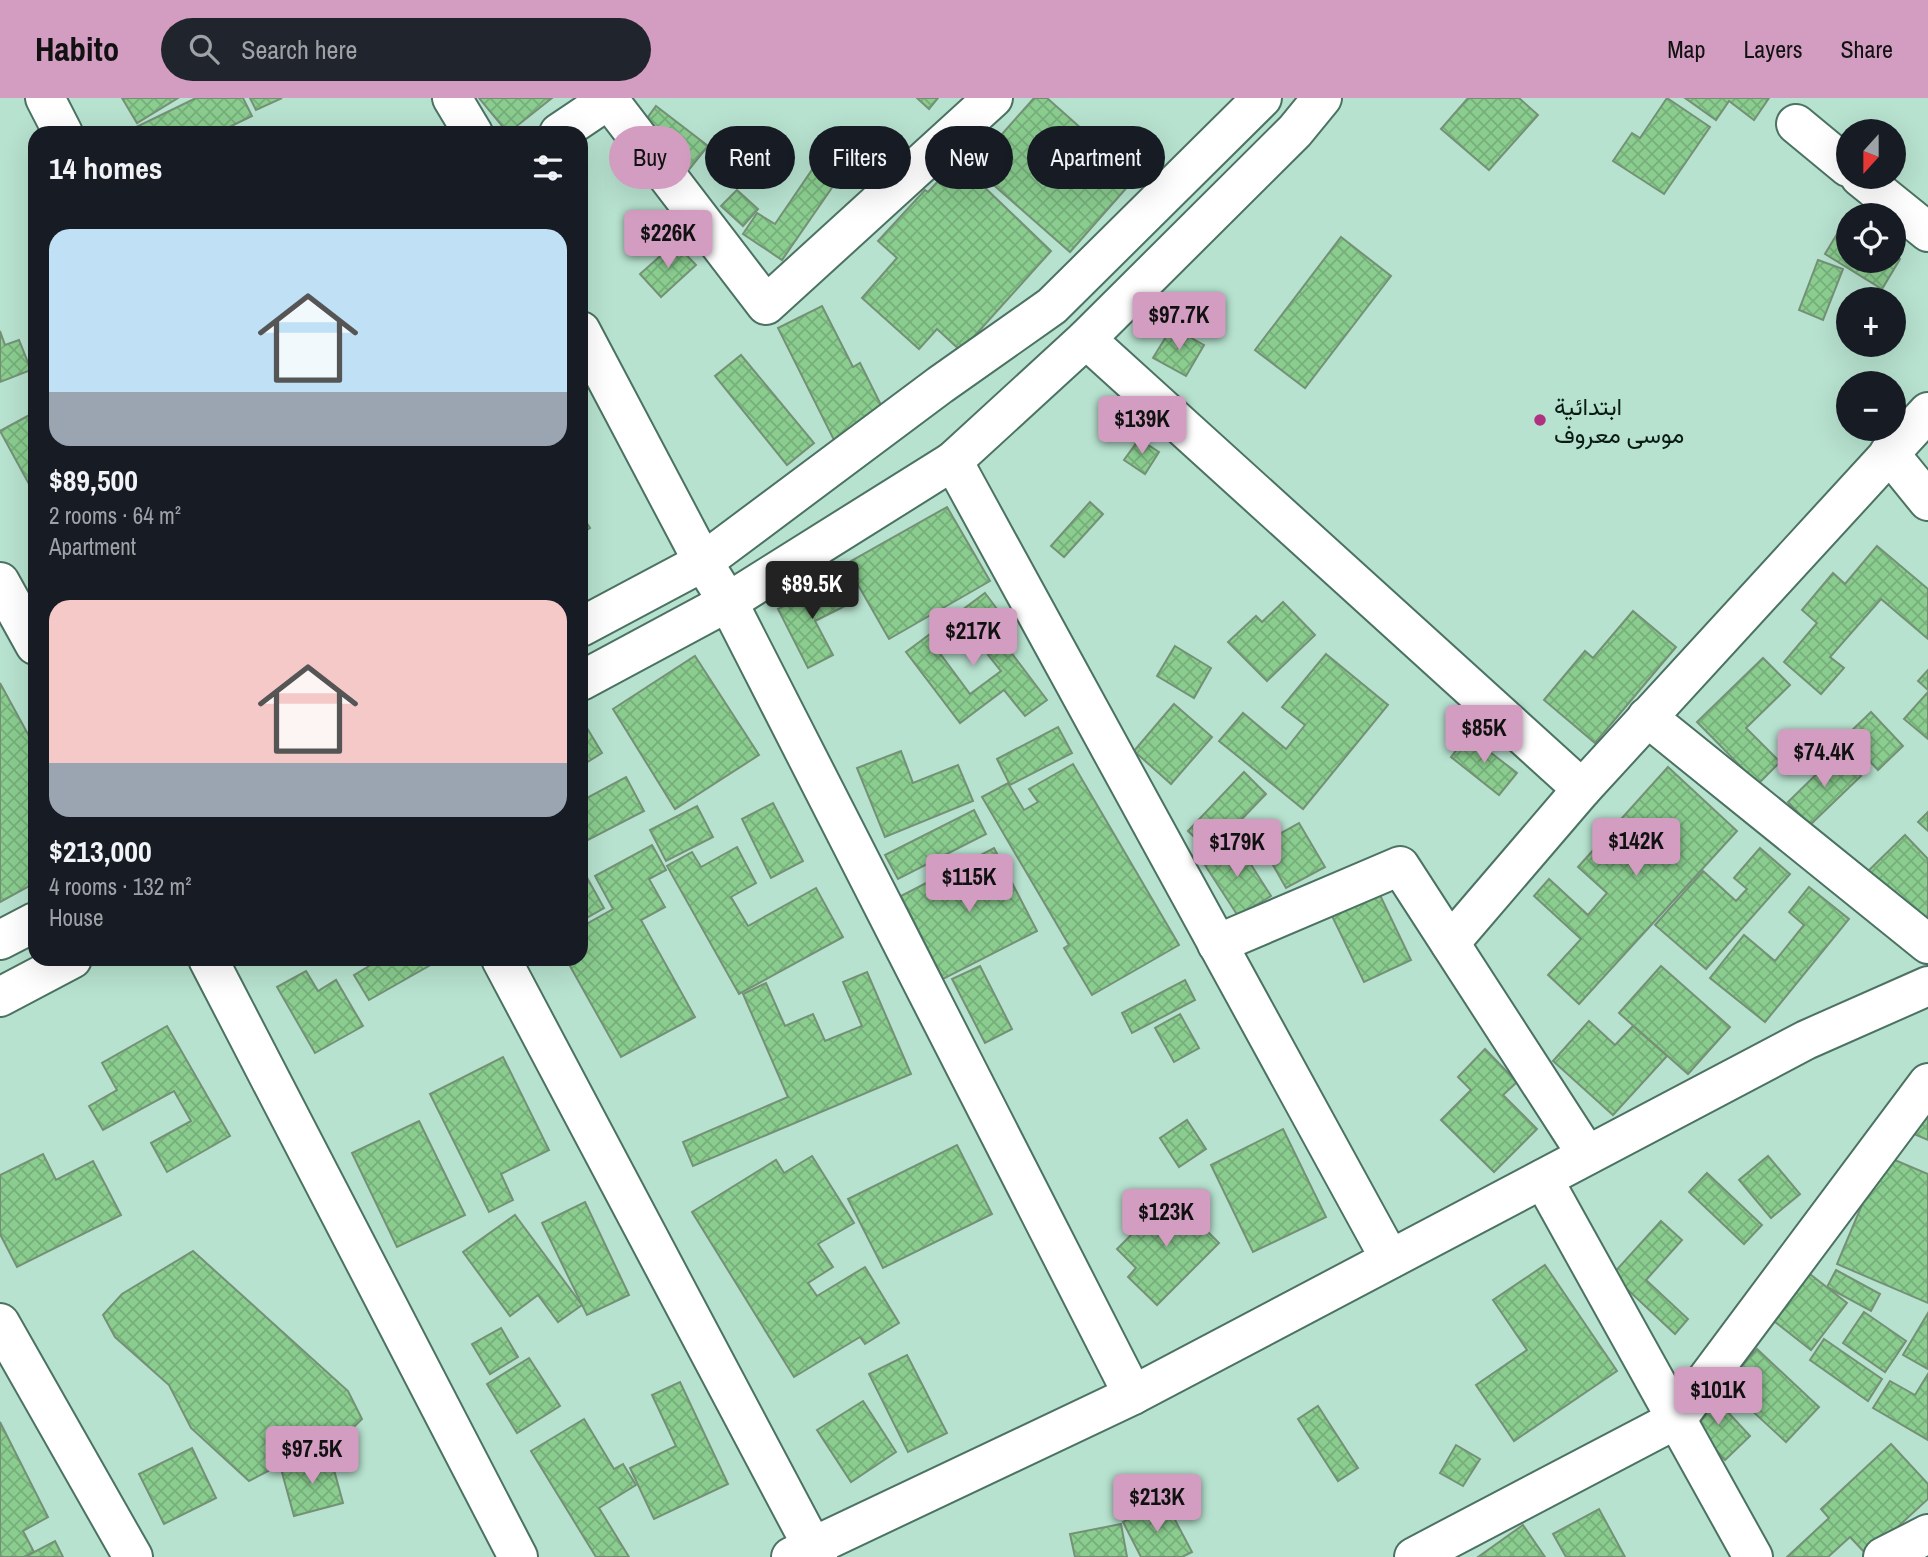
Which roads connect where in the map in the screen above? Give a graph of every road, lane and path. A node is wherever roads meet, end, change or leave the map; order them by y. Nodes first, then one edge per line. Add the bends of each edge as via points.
1 (45, 98) edge
2 (452, 98) edge
3 (993, 98) edge
4 (1262, 98) edge
5 (1322, 98) edge
6 (610, 99) edge
7 (1796, 124) dead end
8 (59, 126) edge
9 (469, 126) edge
10 (570, 126) edge
11 (1836, 157) edge
12 (1875, 189) edge
13 (1928, 232) edge
14 (1086, 339) junction
15 (588, 344) edge
16 (1928, 412) edge
17 (1889, 453) junction
18 (953, 461) junction
19 (1928, 501) edge
20 (703, 562) junction
21 (0, 582) edge
22 (728, 601) junction
23 (588, 623) edge
24 (28, 632) edge
25 (588, 677) edge
26 (1647, 717) junction
27 (1582, 789) junction
28 (28, 926) edge
29 (0, 940) edge
30 (1450, 943) junction
31 (1217, 944) junction
32 (1928, 944) edge
33 (59, 966) edge
34 (212, 966) edge
35 (504, 966) edge
36 (1928, 986) edge
37 (0, 997) edge
38 (1928, 1083) edge
39 (1587, 1156) junction
40 (1543, 1179) junction
41 (1391, 1259) junction
42 (0, 1323) edge
43 (1133, 1395) junction
44 (1677, 1419) junction
45 (1928, 1534) edge
46 (807, 1553) edge
47 (133, 1557) edge
48 (519, 1557) edge
49 (1414, 1557) edge
50 (1753, 1557) edge
51 (1883, 1557) edge

1 - 8 street
2 - 9 street
3 - 6 street via 766,305
4 - 20 street via 1052,306
5 - 14 street via 1295,131
6 - 10 street
7 - 11 street
12 - 13 street
14 - 18 street
14 - 27 street
15 - 20 street
16 - 17 street
17 - 19 street
17 - 26 street
18 - 22 street
18 - 31 street
20 - 22 street
20 - 23 street
21 - 24 street
22 - 25 street
22 - 43 street
26 - 27 street
26 - 32 street
27 - 30 street
28 - 29 street
30 - 31 street via 1400,866
30 - 39 street
31 - 41 street
33 - 37 street
34 - 48 street
35 - 46 street
36 - 39 street via 1806,1040
38 - 44 street
39 - 40 street
40 - 41 street
40 - 44 street
41 - 43 street
42 - 47 street
43 - 46 street
44 - 49 street
44 - 50 street
45 - 51 street

